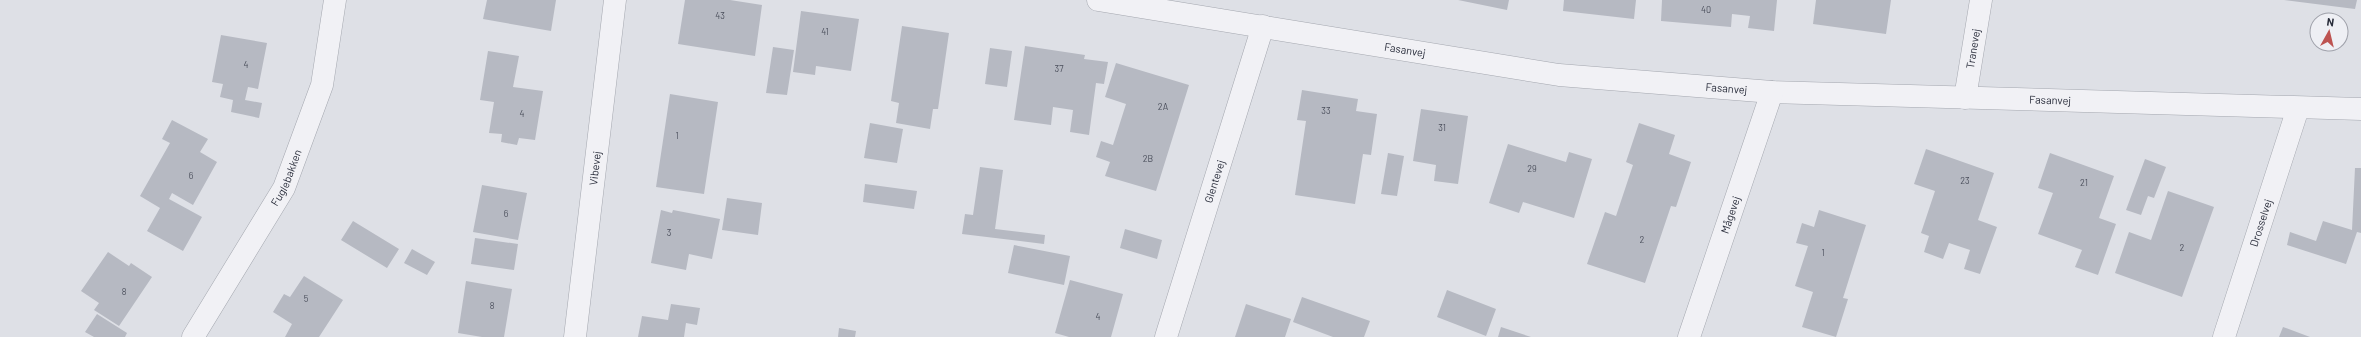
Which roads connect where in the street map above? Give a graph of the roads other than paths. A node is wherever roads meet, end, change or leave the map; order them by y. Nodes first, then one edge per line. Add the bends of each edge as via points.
1 (335, 0) edge
2 (615, 0) edge
3 (1098, 0) edge
4 (1981, 0) edge
5 (1263, 26) junction
6 (1772, 92) junction
7 (1965, 98) junction
8 (2298, 108) junction
9 (2361, 110) edge
10 (193, 337) edge
11 (575, 337) edge
12 (1166, 337) edge
13 (1689, 337) edge
14 (2224, 337) edge

1 - 10 street, Fuglebakken via 322,85 284,188
2 - 11 street, Vibevej
3 - 5 street, Fasanvej
4 - 7 street, Tranevej
5 - 6 street, Fasanvej via 1559,75
5 - 12 street, Glentevej
6 - 7 street, Fasanvej
6 - 13 street, Mågevej
7 - 8 street, Fasanvej
8 - 9 street, Fasanvej
8 - 14 street, Drosselvej

